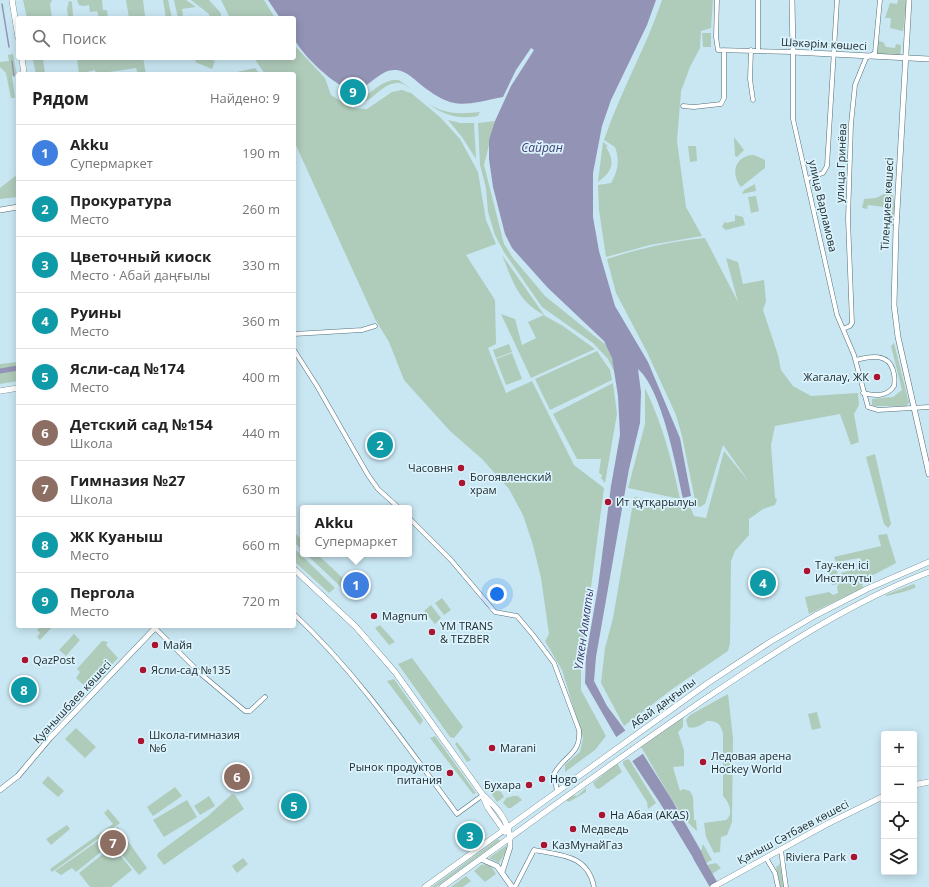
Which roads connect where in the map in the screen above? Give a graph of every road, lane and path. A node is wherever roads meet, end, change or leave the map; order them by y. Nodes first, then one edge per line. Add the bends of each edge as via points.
1 (12, 0) edge
2 (717, 0) edge
3 (758, 0) edge
4 (792, 0) edge
5 (837, 0) edge
6 (880, 0) edge
7 (909, 0) edge
8 (16, 25) edge
9 (724, 50) junction
10 (751, 50) junction
11 (758, 50) junction
12 (793, 52) junction
13 (834, 54) junction
14 (872, 56) junction
15 (906, 57) junction
16 (929, 58) edge
17 (22, 60) edge
18 (24, 72) edge
19 (753, 100) dead end
20 (683, 106) dead end
21 (807, 179) junction
22 (16, 207) edge
23 (0, 210) edge
24 (375, 326) dead end
25 (843, 329) junction
26 (296, 334) edge
27 (296, 353) edge
28 (856, 360) junction
29 (16, 388) edge
30 (0, 391) edge
31 (863, 393) junction
32 (914, 407) junction
33 (929, 408) edge
34 (928, 462) edge
35 (929, 474) edge
36 (396, 505) edge
37 (412, 521) edge
38 (929, 562) edge
39 (296, 571) edge
40 (929, 572) edge
41 (296, 616) edge
42 (155, 628) edge
43 (157, 628) edge
44 (265, 697) dead end
45 (929, 782) edge
46 (917, 784) edge
47 (0, 790) edge
48 (556, 791) junction
49 (482, 795) junction
50 (881, 798) edge
51 (509, 825) junction
52 (504, 829) junction
53 (510, 838) junction
54 (781, 850) junction
55 (766, 858) junction
56 (481, 859) junction
57 (502, 872) junction
58 (425, 887) edge
59 (442, 887) edge
60 (513, 887) edge
61 (594, 887) edge
62 (713, 887) edge
63 (778, 887) edge
64 (786, 887) edge

1 - 8 main road
2 - 9 street, Шәкәрім көшесі via 716,37 718,50
3 - 11 street
4 - 12 street, улица Варламова
5 - 13 street
6 - 14 street, улица Гринёва via 875,53
7 - 15 street, Тілендиев көшесі
9 - 10 street, Шәкәрім көшесі
9 - 20 street via 724,98 721,104
10 - 11 street, Шәкәрім көшесі
10 - 19 street via 750,79
11 - 12 street, Шәкәрім көшесі
12 - 13 street, Шәкәрім көшесі
12 - 21 street, улица Варламова via 793,119
13 - 14 street, Шәкәрім көшесі
13 - 21 street via 827,166 823,173
14 - 15 street, Шәкәрім көшесі
14 - 25 street, улица Гринёва via 866,58 854,93 848,219 852,323
15 - 16 street, Шәкәрім көшесі
15 - 32 street, Тілендиев көшесі via 894,305 898,338
17 - 18 main road
21 - 25 street, улица Варламова via 837,315
22 - 23 street
24 - 26 street via 362,330
25 - 28 street, улица Варламова
27 - 36 street via 318,386 368,475 378,489
28 - 31 street, улица Варламова
28 - 31 street via 882,358 891,364 895,376 894,386 886,394 879,396
29 - 30 main road
31 - 32 street, улица Варламова via 868,407 872,409
32 - 33 street
32 - 34 street, Тілендиев көшесі
34 - 35 street, Тілендиев көшесі
37 - 48 street via 451,560 495,612 517,616 554,663 580,739 577,749 554,774
38 - 48 main road, Абай даңғылы via 869,588 809,619 708,683
39 - 49 main road via 356,627 394,672
40 - 53 main road, Абай даңғылы via 828,620 777,651 623,755
41 - 49 street via 366,691 457,814
42 - 47 street, Қуанышбаев көшесі via 50,738 18,776
43 - 44 street via 201,674 245,711 250,711
45 - 46 main road
48 - 51 main road, Абай даңғылы
49 - 51 main road via 494,805
49 - 52 main road via 488,808
50 - 54 main road, Қаныш Сәтбаев көшесі
51 - 52 main road, Абай даңғылы
51 - 53 main road
52 - 53 main road
52 - 58 main road, Абай даңғылы
53 - 56 main road, Абай даңғылы
53 - 57 street via 510,847
54 - 55 main road, Қаныш Сәтбаев көшесі
54 - 64 street
55 - 62 main road, Қаныш Сәтбаев көшесі
55 - 63 street via 775,873
56 - 57 street via 492,863
56 - 59 main road, Абай даңғылы
57 - 60 street
60 - 61 street via 534,850 577,860 592,876

